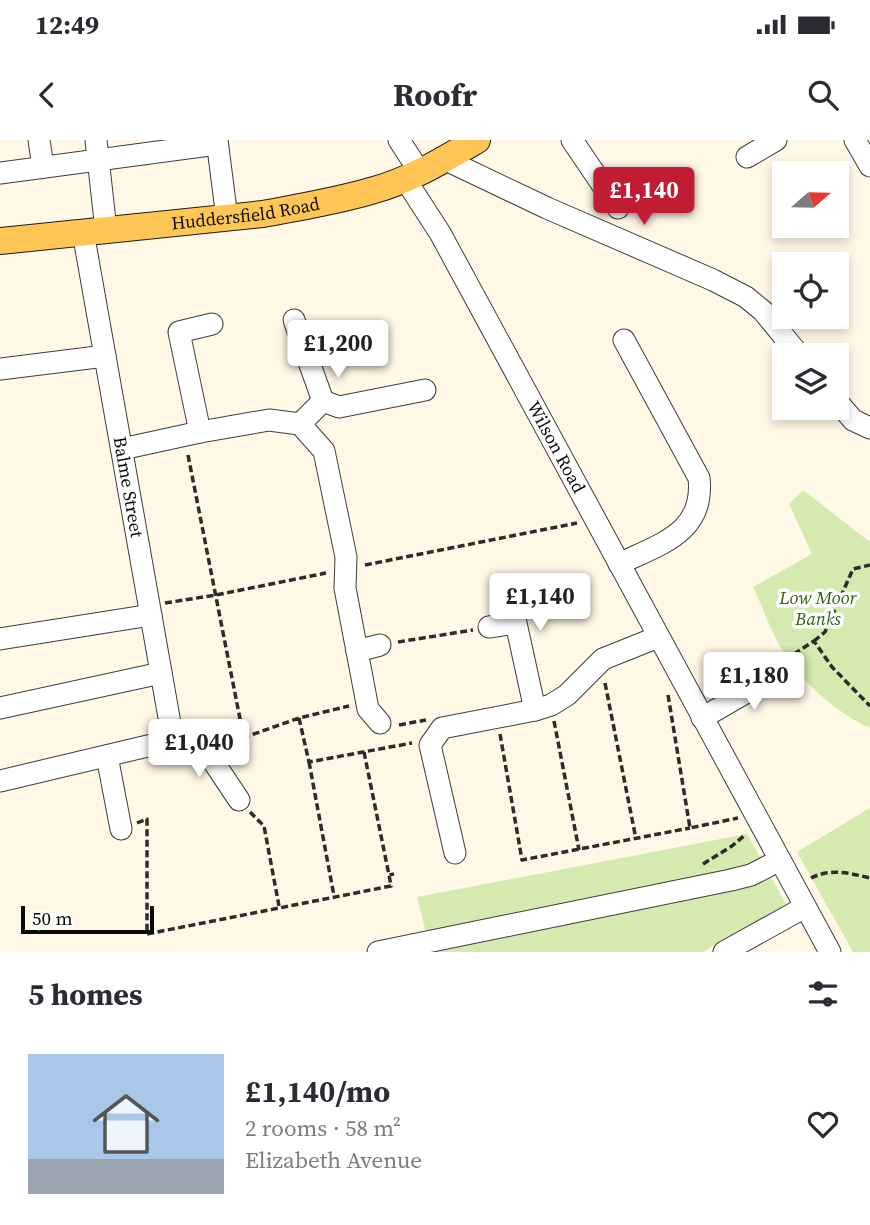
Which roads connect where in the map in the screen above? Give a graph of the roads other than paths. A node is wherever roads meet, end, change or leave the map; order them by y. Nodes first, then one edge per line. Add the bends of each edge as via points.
1 (40, 140) edge
2 (399, 140) edge
3 (477, 140) edge
4 (572, 140) edge
5 (776, 140) edge
6 (855, 140) edge
7 (217, 142) edge
8 (156, 146) edge
9 (97, 150) edge
10 (747, 157) dead end
11 (444, 159) junction
12 (870, 166) edge
13 (43, 167) junction
14 (0, 173) edge
15 (412, 175) junction
16 (618, 208) dead end
17 (227, 218) junction
18 (95, 231) junction
19 (0, 238) edge
20 (294, 320) dead end
21 (212, 324) dead end
22 (624, 340) dead end
23 (789, 343) edge
24 (105, 356) junction
25 (0, 369) edge
26 (425, 390) dead end
27 (323, 401) junction
28 (849, 415) edge
29 (300, 424) junction
30 (870, 428) edge
31 (192, 434) junction
32 (122, 449) junction
33 (619, 564) junction
34 (150, 610) junction
35 (489, 627) road end
36 (658, 637) junction
37 (0, 639) edge
38 (380, 645) road end
39 (357, 652) junction
40 (785, 670) road end
41 (161, 673) junction
42 (0, 708) edge
43 (543, 708) junction
44 (702, 718) junction
45 (380, 723) road end
46 (173, 740) junction
47 (107, 756) junction
48 (0, 781) edge
49 (239, 800) road end
50 (121, 829) road end
51 (455, 853) dead end
52 (780, 860) junction
53 (805, 906) junction
54 (378, 952) edge
55 (724, 952) edge
56 (830, 952) edge

1 - 13 street
2 - 15 street, Wilson Road
3 - 11 main road, Huddersfield Road
4 - 16 street
5 - 10 street
6 - 12 street
7 - 8 street
7 - 17 street
8 - 9 street
9 - 13 street
9 - 18 street, Balme Street
11 - 15 main road, Huddersfield Road
11 - 23 street via 746,297
13 - 14 street
15 - 17 main road, Huddersfield Road via 376,190 294,209
15 - 33 street, Wilson Road
17 - 18 main road, Huddersfield Road
18 - 19 main road, Huddersfield Road
18 - 24 street, Balme Street
20 - 27 street
21 - 31 street via 180,332
22 - 33 street via 699,478 700,492 690,523 678,536
24 - 25 street
24 - 32 street, Balme Street
26 - 27 street via 339,407
27 - 29 street
28 - 30 street
29 - 31 street via 269,420
29 - 39 street via 324,451 346,556 345,588
31 - 32 street
32 - 34 street, Balme Street
33 - 36 street, Wilson Road
34 - 37 street
34 - 41 street, Balme Street
35 - 43 street via 516,623
36 - 43 street via 601,662 567,695
36 - 44 street, Wilson Road
38 - 39 street
39 - 45 street via 368,709
40 - 44 street
41 - 42 street
41 - 46 street, Balme Street
43 - 51 street via 438,734 430,745
44 - 52 street, Wilson Road
46 - 47 street
46 - 49 street via 211,758
47 - 48 street
47 - 50 street
52 - 53 street, Wilson Road
52 - 54 street via 731,880
53 - 55 street
53 - 56 street, Wilson Road

